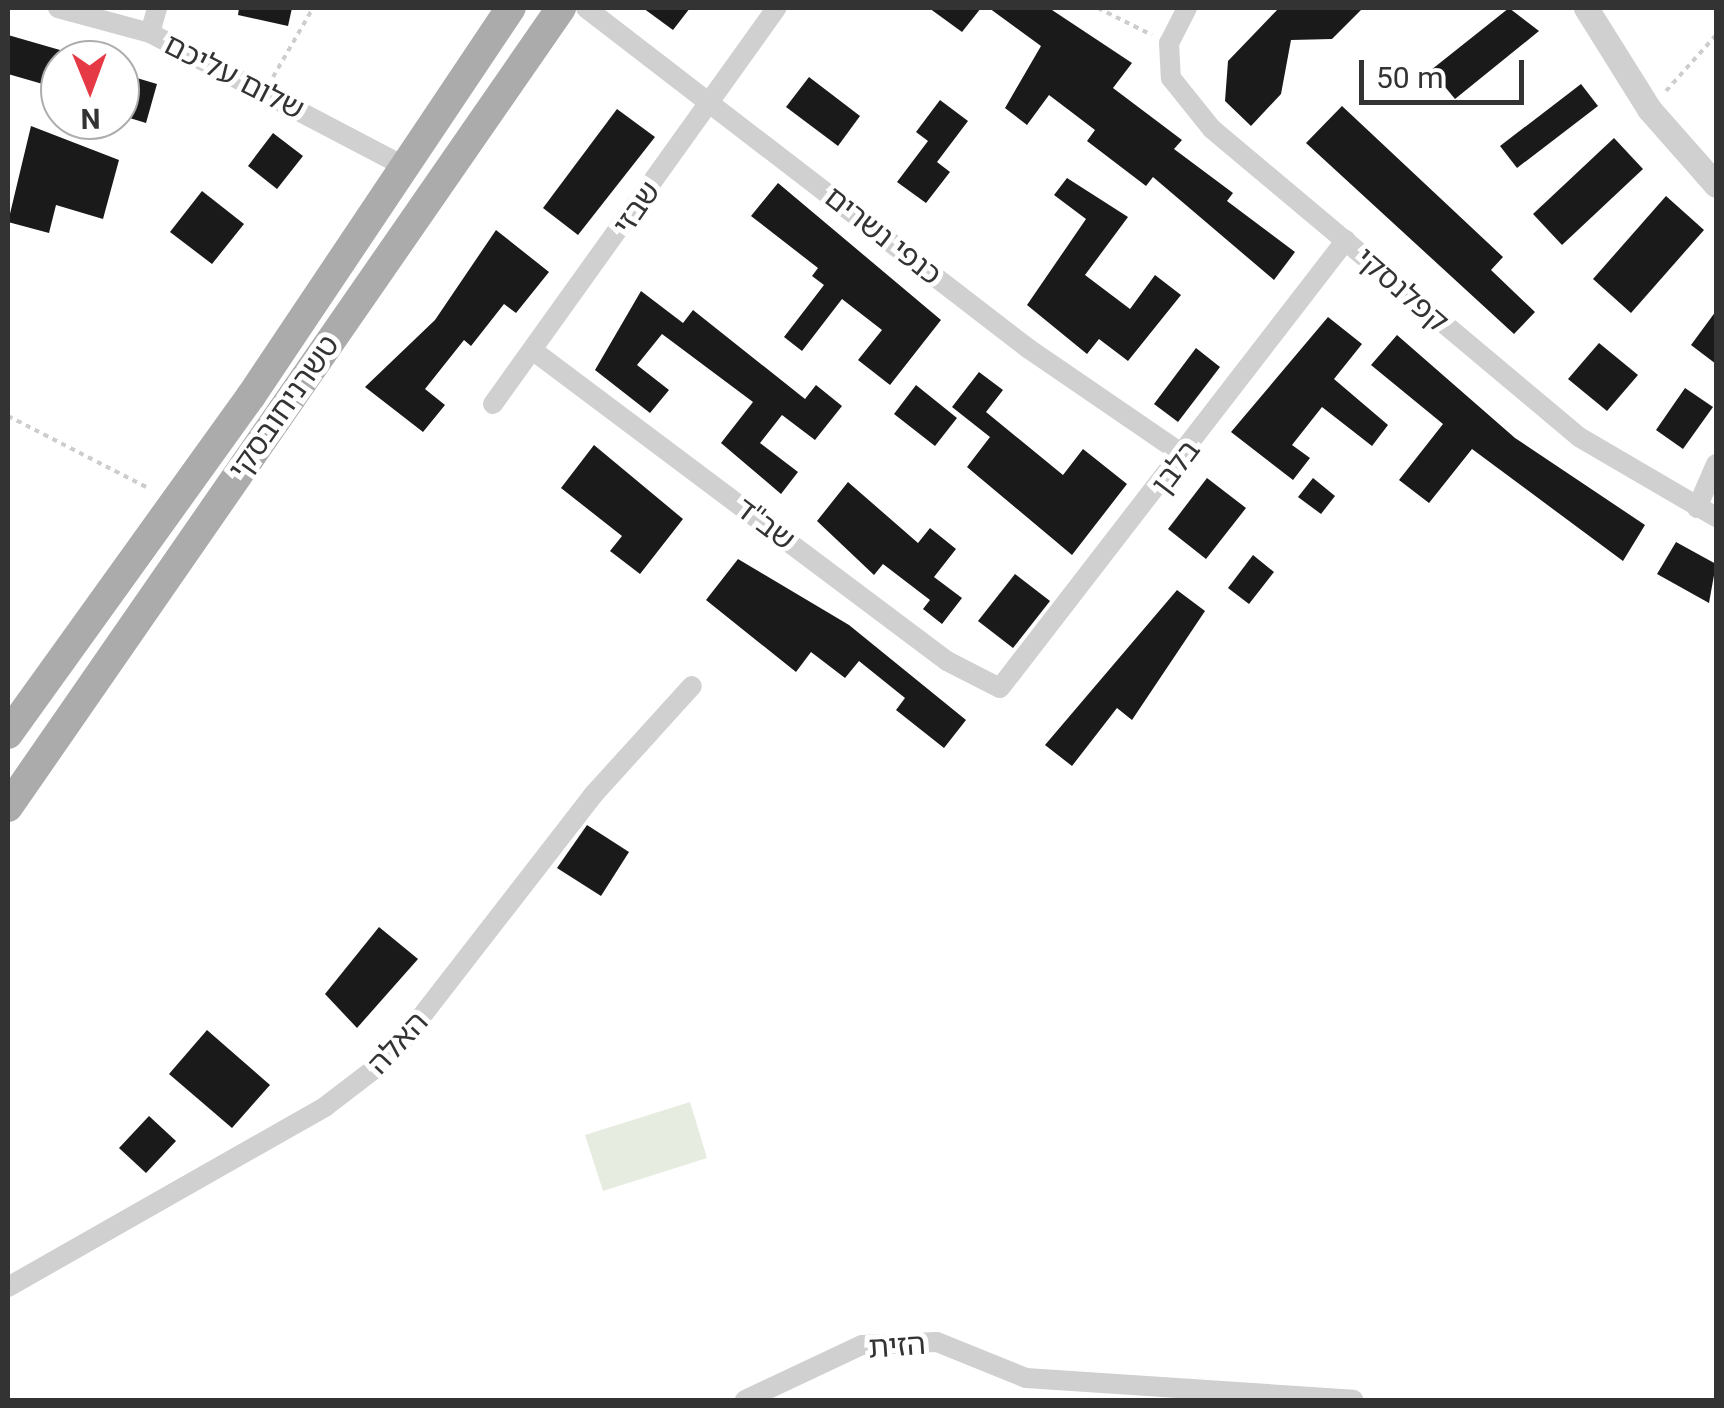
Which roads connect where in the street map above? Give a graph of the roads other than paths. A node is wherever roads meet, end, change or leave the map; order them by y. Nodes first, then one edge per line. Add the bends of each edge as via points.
1 (58, 8) edge
2 (157, 8) edge
3 (511, 8) edge
4 (560, 8) edge
5 (586, 8) edge
6 (776, 8) edge
7 (1188, 8) edge
8 (1586, 8) edge
9 (150, 34) junction
10 (708, 107) junction
11 (403, 166) junction
12 (1716, 185) edge
13 (1346, 240) junction
14 (535, 352) junction
15 (493, 404) dead end
16 (1185, 456) junction
17 (1716, 464) edge
18 (1707, 513) edge
19 (692, 686) dead end
20 (1000, 688) joint
21 (8, 734) edge
22 (8, 806) edge
23 (8, 1287) edge
24 (745, 1400) edge
25 (1354, 1400) edge

1 - 9 street, שלום עליכם
2 - 9 street
3 - 11 main road, טשרניחובסקי
4 - 22 main road, טשרניחובסקי
5 - 10 street, כנפי נשרים
6 - 10 street, שבזי
7 - 13 street, קפלנסקי via 1169,43 1171,78 1212,129
8 - 12 street via 1649,110
9 - 11 street, שלום עליכם
10 - 14 street, שבזי
10 - 16 street, כנפי נשרים
11 - 21 main road, טשרניחובסקי
13 - 16 street, בלבן
13 - 18 street, קפלנסקי via 1578,437
14 - 15 street, שבזי
14 - 20 street, שב''ד via 948,661
16 - 20 street, בלבן
17 - 18 street
19 - 23 street, האלה via 593,796 425,1016 357,1086
24 - 25 street, הזית via 862,1346 937,1342 1026,1378

